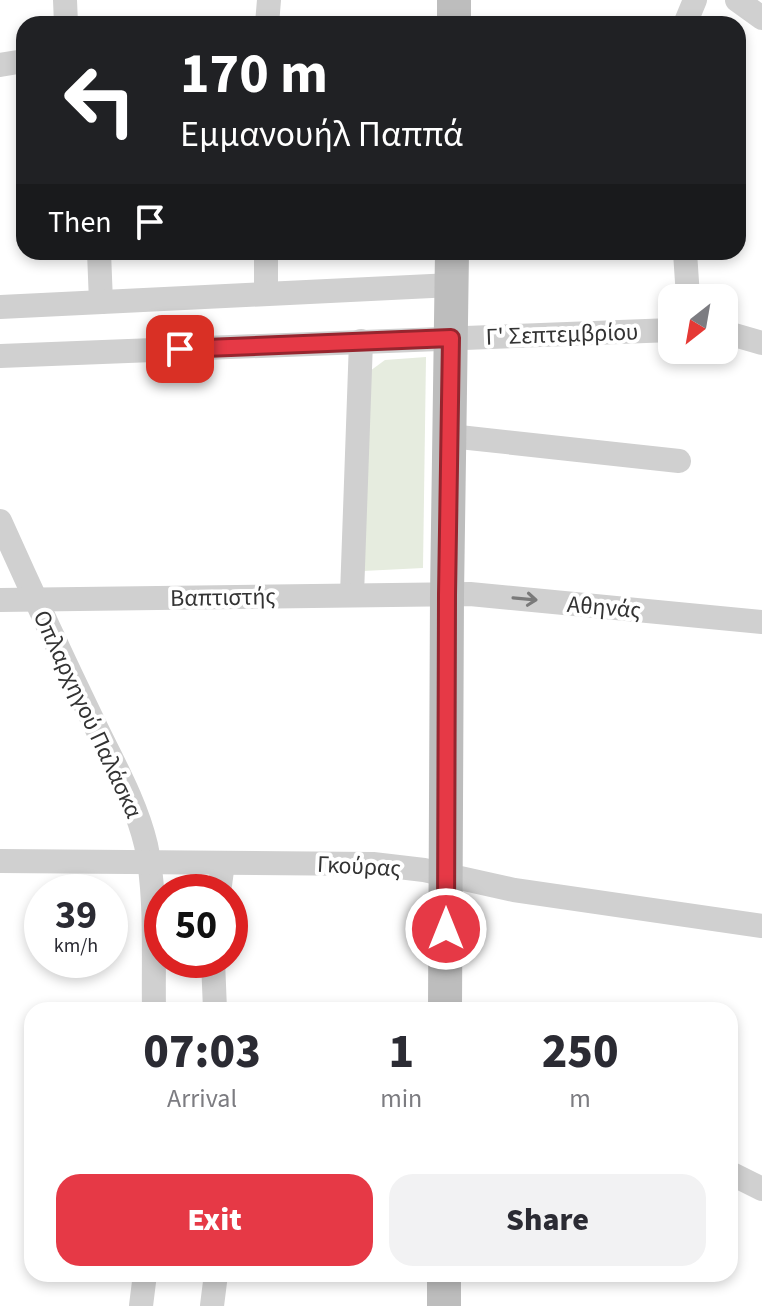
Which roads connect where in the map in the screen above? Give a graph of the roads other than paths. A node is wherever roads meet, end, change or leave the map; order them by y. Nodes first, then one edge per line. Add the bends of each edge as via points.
1 (737, 0) edge
2 (762, 18) edge
3 (99, 260) edge
4 (266, 260) edge
5 (686, 260) edge
6 (452, 268) edge
7 (687, 284) edge
8 (266, 294) junction
9 (101, 302) junction
10 (0, 307) edge
11 (658, 331) edge
12 (738, 336) edge
13 (451, 338) junction
14 (361, 341) junction
15 (762, 343) edge
16 (0, 356) edge
17 (450, 436) junction
18 (679, 461) dead end
19 (0, 521) edge
20 (352, 595) junction
21 (447, 595) junction
22 (0, 600) edge
23 (35, 600) junction
24 (762, 622) edge
25 (0, 861) edge
26 (149, 862) junction
27 (223, 863) junction
28 (221, 874) edge
29 (446, 874) junction
30 (762, 926) edge
31 (214, 978) edge
32 (154, 1002) edge
33 (215, 1002) edge
34 (445, 1002) edge
35 (738, 1177) edge
36 (762, 1189) edge
37 (144, 1282) edge
38 (215, 1282) edge
39 (444, 1282) edge
40 (141, 1306) edge
41 (212, 1306) edge
42 (444, 1306) edge

1 - 2 street
3 - 9 street
4 - 8 street
5 - 7 street
6 - 8 street
6 - 13 main road
8 - 9 street
9 - 10 street
11 - 13 street, Γ' Σεπτεμβρίου
12 - 15 street
13 - 14 street, Γ' Σεπτεμβρίου
13 - 17 main road
14 - 16 street, Γ' Σεπτεμβρίου
14 - 20 street
17 - 18 street
17 - 21 main road
19 - 23 street, Οπλαρχηγού Παλάσκα
20 - 21 street, Βαπτιστής
20 - 23 street, Βαπτιστής
21 -> 24 street, Αθηνάς
21 - 29 main road
22 - 23 street, Βαπτιστής
23 - 26 street, Οπλαρχηγού Παλάσκα via 129,796
25 - 26 street, Γκούρας
26 - 27 street, Γκούρας
26 - 32 street, Οπλαρχηγού Παλάσκα
27 - 28 street
27 - 29 street, Γκούρας via 373,864
29 - 30 street, Γκούρας via 514,890
29 - 34 main road
31 - 33 street
35 - 36 street
37 - 40 street
38 - 41 street
39 - 42 main road

